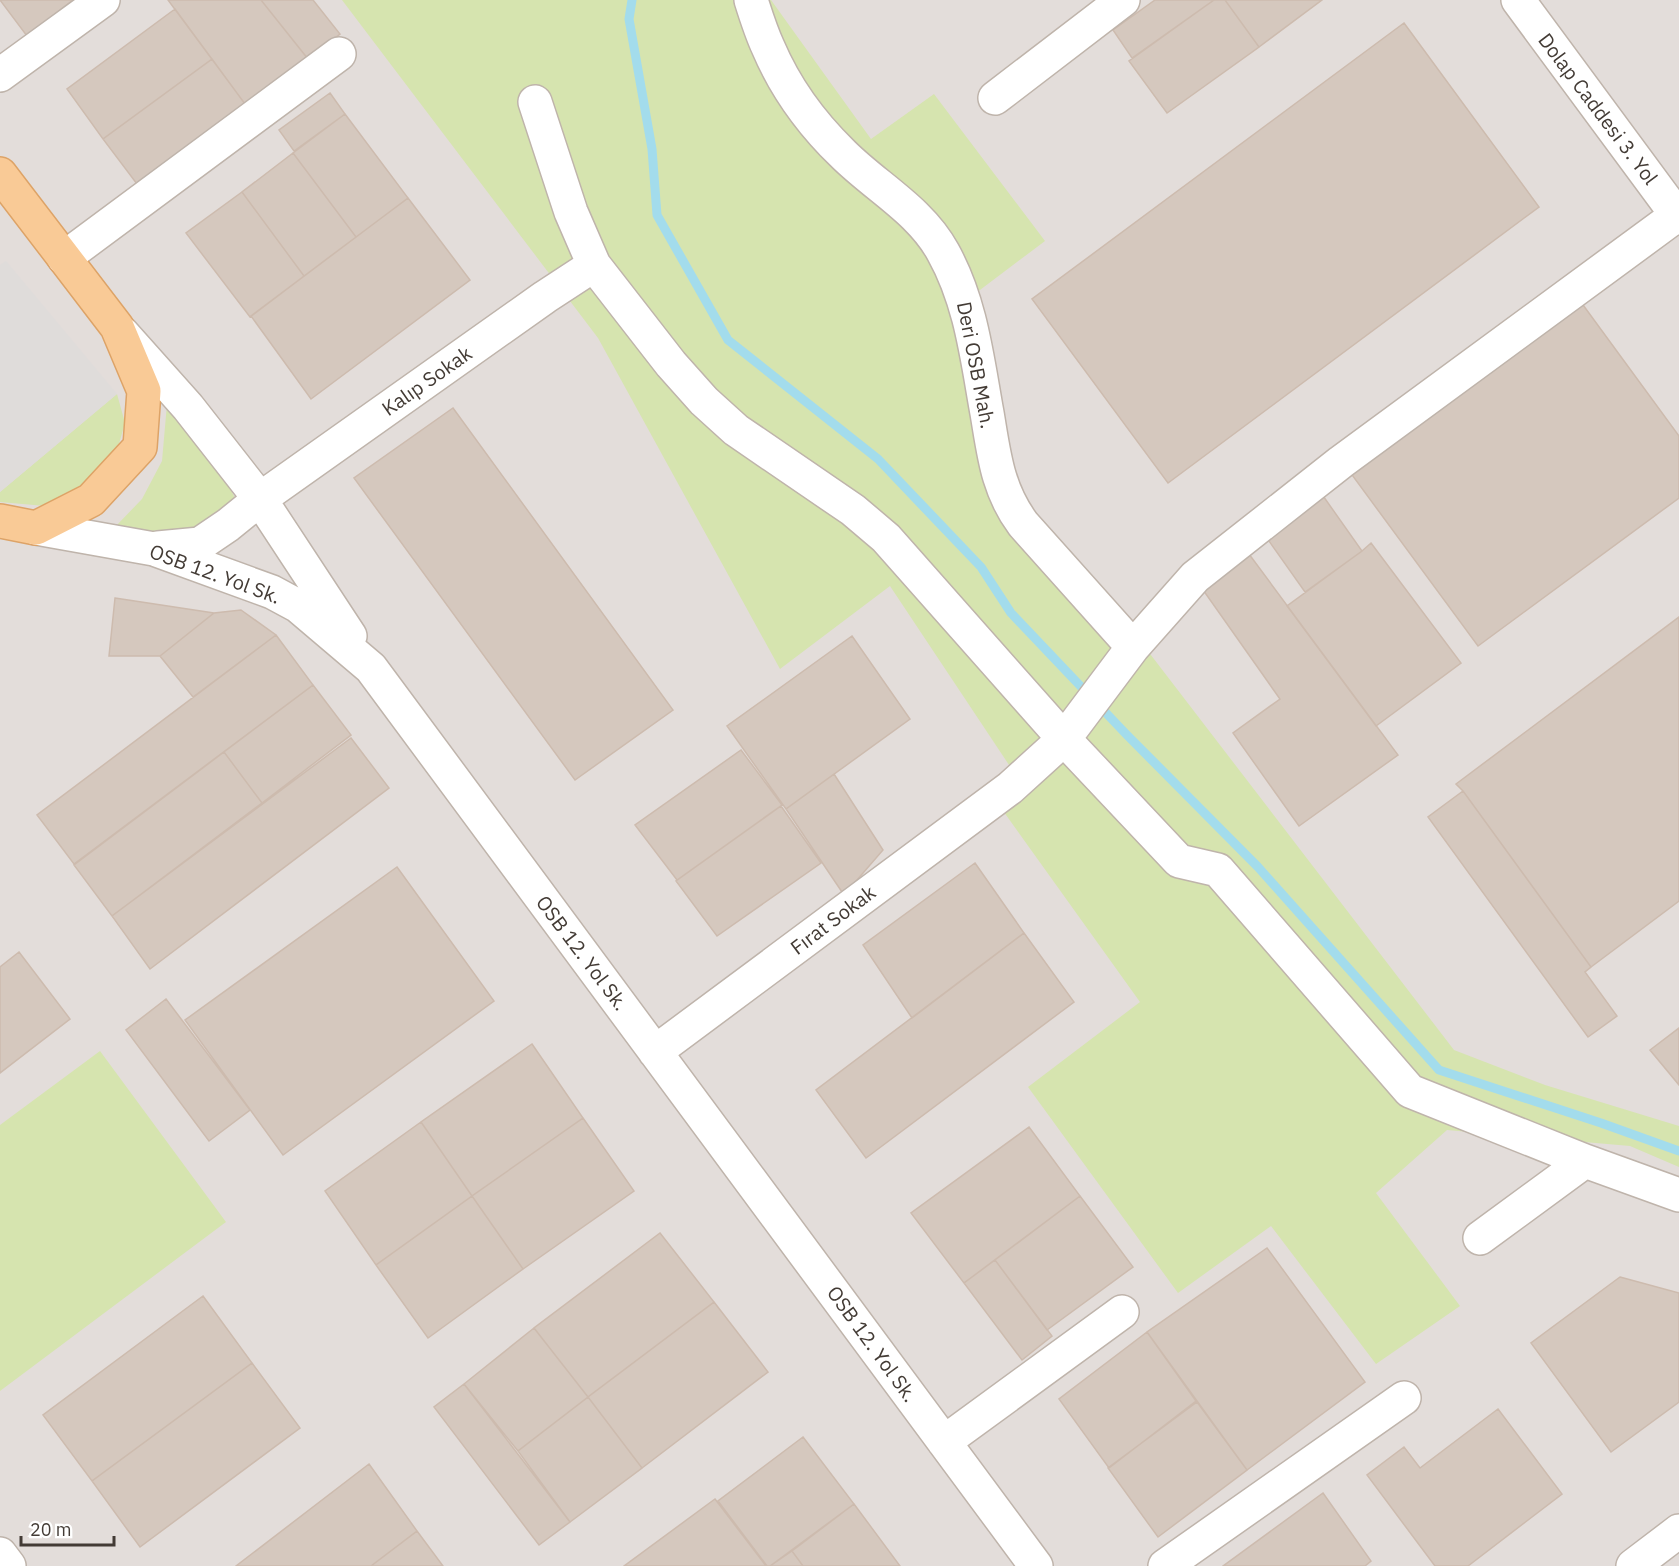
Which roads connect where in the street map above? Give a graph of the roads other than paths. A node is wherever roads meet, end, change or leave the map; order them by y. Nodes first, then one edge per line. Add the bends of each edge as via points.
1 (103, 0) edge
2 (751, 0) edge
3 (1123, 0) edge
4 (1518, 0) edge
5 (339, 54) dead end
6 (0, 75) edge
7 (995, 98) dead end
8 (535, 102) dead end
9 (0, 174) edge
10 (1678, 216) edge
11 (64, 258) junction
12 (594, 265) junction
13 (117, 327) junction
14 (260, 499) junction
15 (0, 521) edge
16 (36, 528) junction
17 (154, 549) junction
18 (1126, 656) junction
19 (371, 668) junction
20 (1064, 739) junction
21 (656, 1052) junction
22 (1585, 1161) junction
23 (1679, 1195) edge
24 (1480, 1238) dead end
25 (1122, 1312) dead end
26 (1404, 1398) dead end
27 (945, 1442) junction
28 (1679, 1532) edge
29 (0, 1554) edge
30 (9, 1566) edge
31 (1036, 1566) edge
32 (1166, 1566) edge
33 (1633, 1566) edge

1 - 6 street
2 - 18 street, Deri OSB Mah. via 767,46 812,121 844,155 918,217 943,250 960,286 972,326 1005,496
3 - 7 street
4 - 10 street, Dolap Caddesi 3. Yol
5 - 11 street
8 - 12 street via 571,212
9 - 11 main road
10 - 18 street, Fırat Sokak via 1341,462 1204,569
11 - 13 main road
12 - 14 street, Kalıp Sokak
12 - 20 street via 704,401 736,430 853,510 886,538
13 - 14 street via 188,407
13 - 16 main road via 144,391 140,447 91,500
14 - 17 street, Kalıp Sokak via 200,544
14 - 19 street
15 - 16 main road, OSB 12. Yol Sk.
16 - 17 street, OSB 12. Yol Sk.
17 - 19 street, OSB 12. Yol Sk. via 272,592 298,606
18 - 20 street, Fırat Sokak
19 - 21 street, OSB 12. Yol Sk.
20 - 21 street, Fırat Sokak via 1010,788
20 - 22 street via 1179,861 1218,870 1410,1091
21 - 27 street, OSB 12. Yol Sk.
22 - 23 street
22 - 24 street
25 - 27 street
26 - 32 street
27 - 31 street, OSB 12. Yol Sk.
28 - 33 street
29 - 30 street

